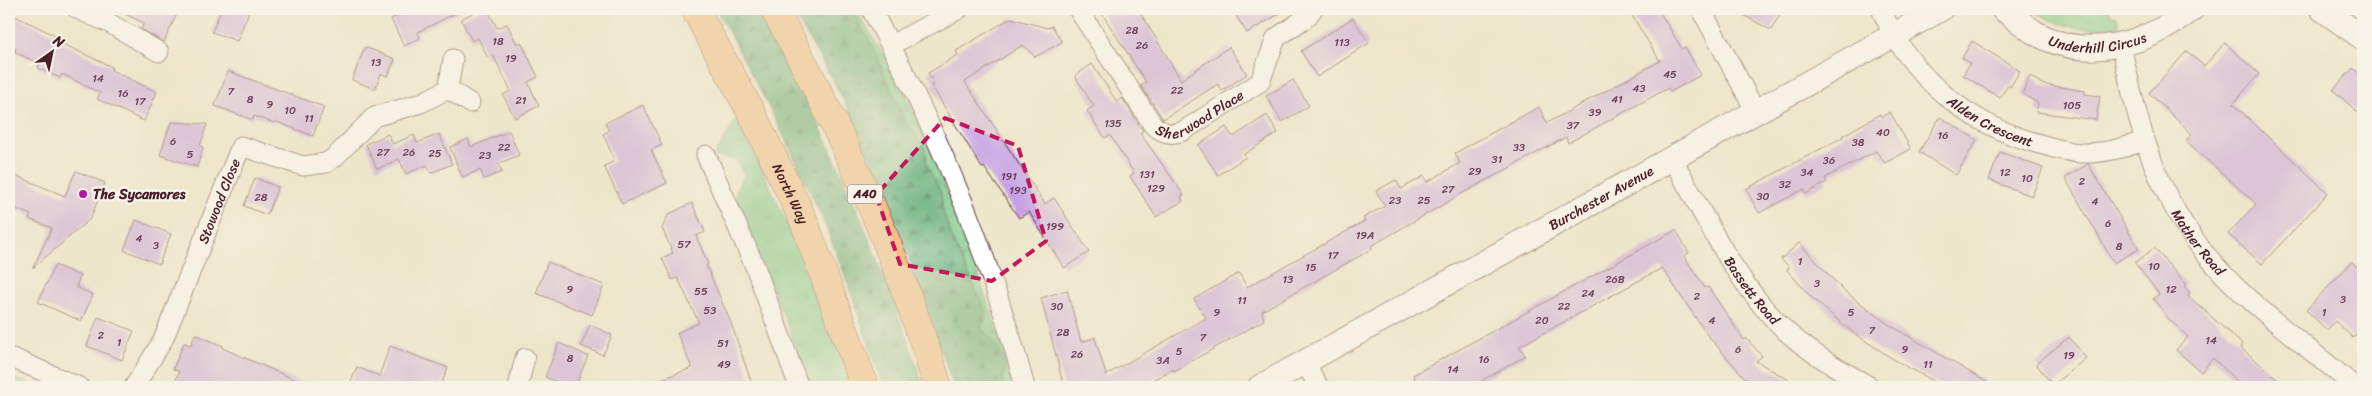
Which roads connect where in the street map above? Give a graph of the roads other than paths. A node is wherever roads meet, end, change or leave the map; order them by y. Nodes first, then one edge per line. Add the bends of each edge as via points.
1 (77, 9) edge
2 (695, 9) edge
3 (774, 9) edge
4 (870, 9) edge
5 (959, 9) edge
6 (1078, 9) edge
7 (1313, 9) edge
8 (1701, 9) edge
9 (1881, 9) edge
10 (1941, 9) edge
11 (2003, 9) edge
12 (2192, 9) edge
13 (2322, 9) edge
14 (112, 16) edge
15 (1892, 35) junction
16 (2363, 38) edge
17 (891, 45) junction
18 (2121, 45) junction
19 (159, 52) dead end
20 (453, 59) dead end
21 (448, 89) junction
22 (470, 103) dead end
23 (1756, 112) junction
24 (2144, 141) junction
25 (706, 155) dead end
26 (1672, 158) junction
27 (12, 358) dead end
28 (525, 358) dead end
29 (1305, 363) junction
30 (2357, 383) edge
31 (79, 387) edge
32 (134, 387) edge
33 (518, 387) edge
34 (799, 387) edge
35 (865, 387) edge
36 (938, 387) edge
37 (1026, 387) edge
38 (1260, 387) edge
39 (1319, 387) edge
40 (1871, 387) edge

1 - 14 street
2 - 35 highway, North Way via 752,114 803,219
3 - 36 highway, A40 via 833,123 892,257
4 - 17 street
5 - 17 street
6 - 7 street, Sherwood Place via 1153,125 1162,132 1174,134 1260,82 1276,38 1307,17
8 - 23 street
9 - 15 street, Alden Crescent
10 - 15 street, Burchester Avenue
11 - 18 street, Underhill Circus via 2035,32 2056,41 2096,48
12 - 18 street, Underhill Circus via 2150,34
13 - 16 street
14 - 19 street
15 - 23 street, Burchester Avenue
15 - 24 street, Alden Crescent via 1932,84 1967,112 2004,133 2081,153 2123,148
17 - 37 street via 988,267
18 - 24 street, Mather Road
20 - 21 street
21 - 22 street
21 - 32 street, Stowood Close via 421,103 374,117 326,163 303,166 240,146 163,340
23 - 26 street, Burchester Avenue
24 - 30 street, Mather Road via 2176,212 2207,257 2236,288
25 - 34 street via 756,269
26 - 29 street, Burchester Avenue
26 - 40 street, Bassett Road via 1733,267 1760,305 1815,355
27 - 31 street
28 - 33 street
29 - 38 street, Burchester Avenue
29 - 39 street

